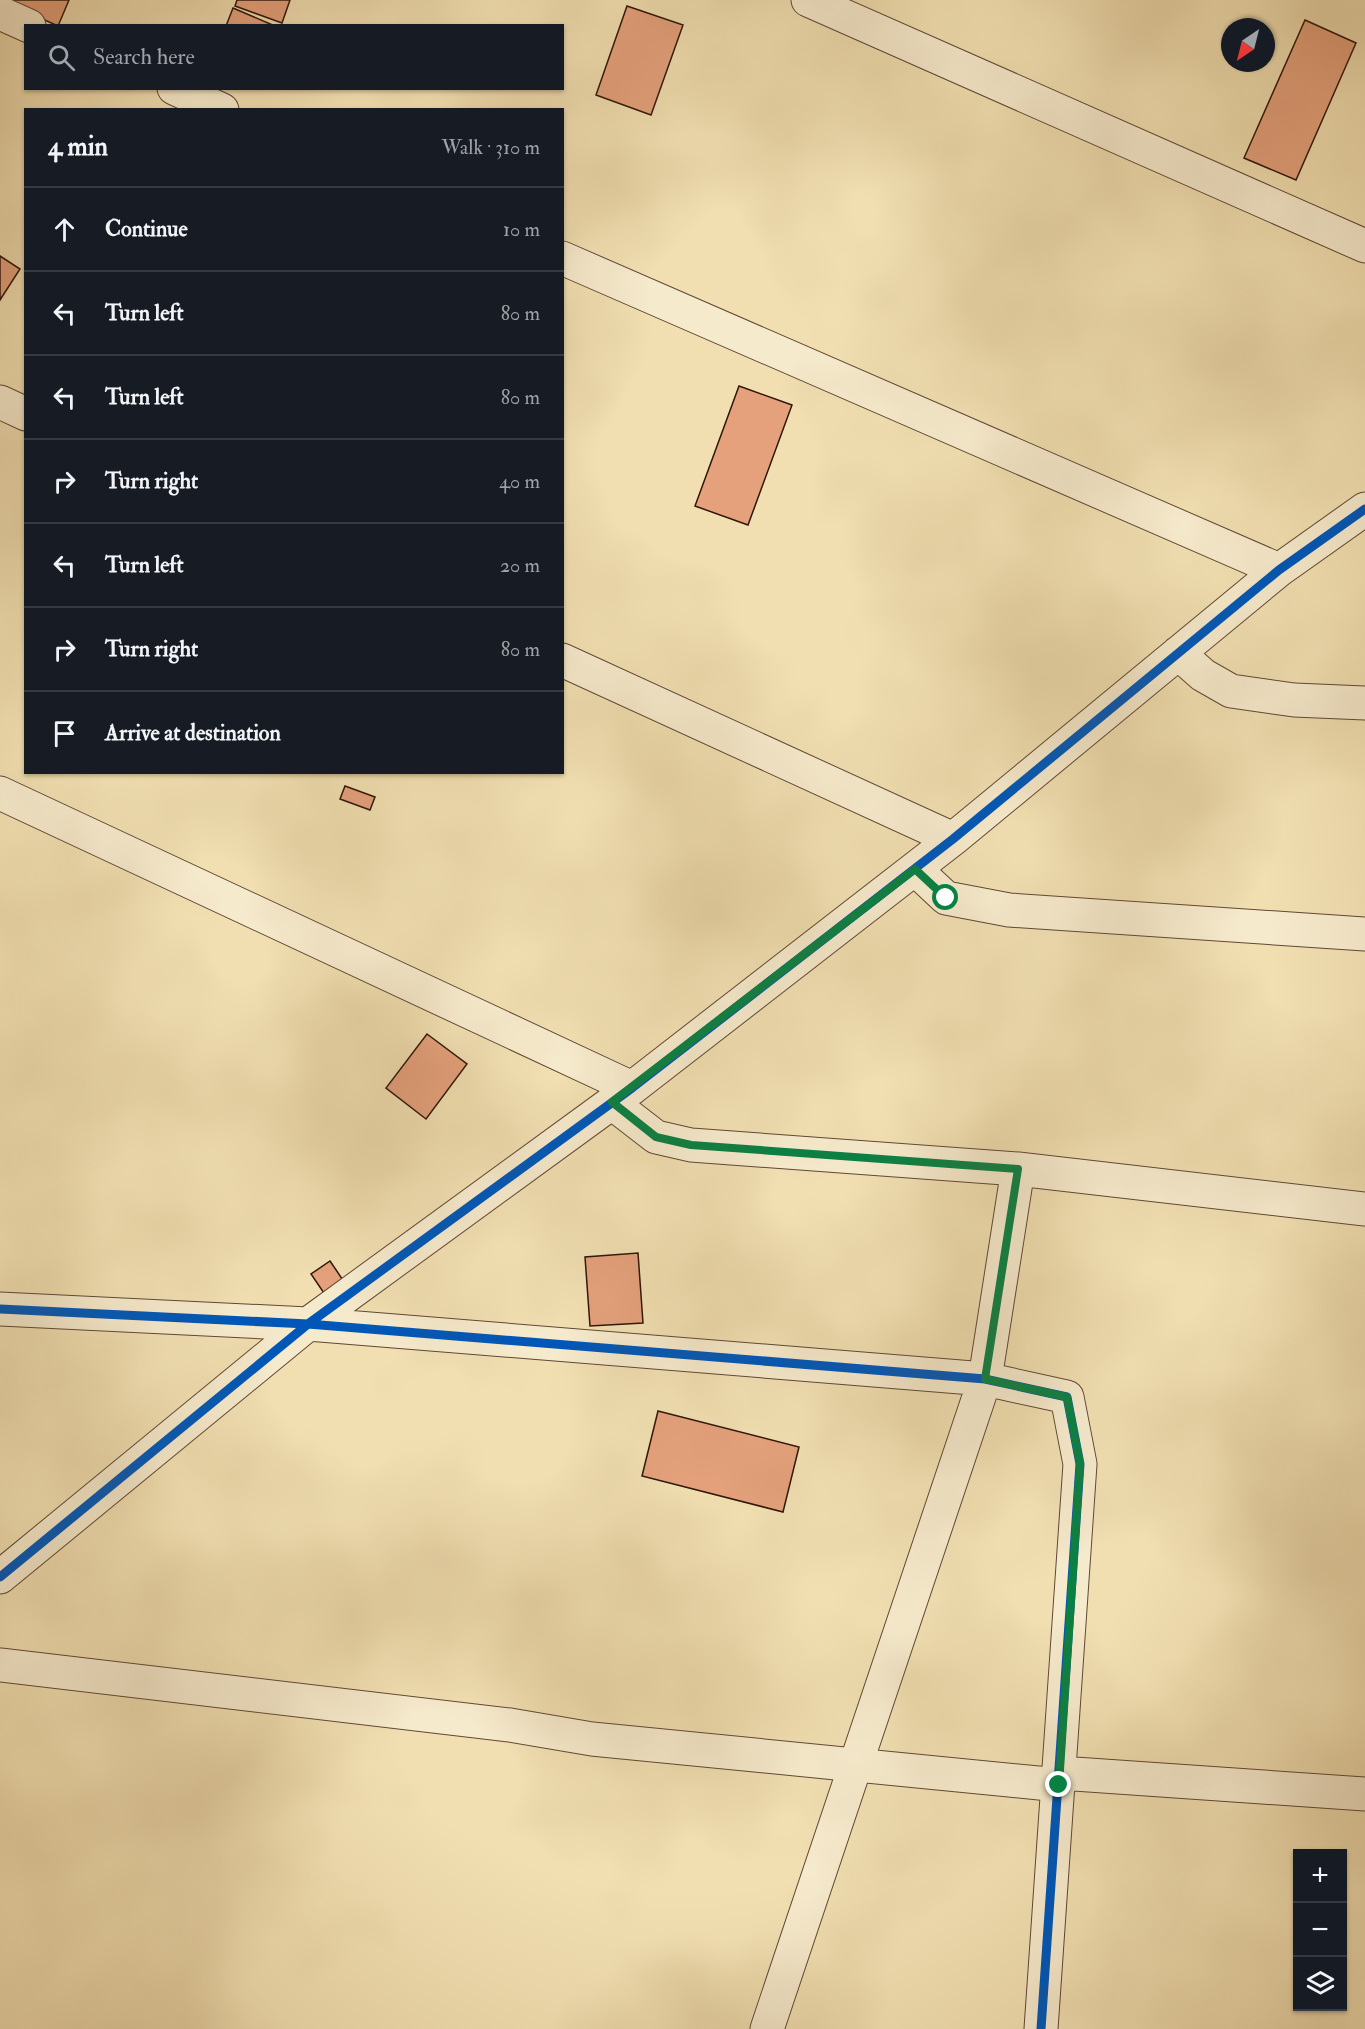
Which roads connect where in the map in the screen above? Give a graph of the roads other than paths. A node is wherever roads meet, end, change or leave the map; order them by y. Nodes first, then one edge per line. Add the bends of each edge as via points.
1 (808, 0) edge
2 (0, 13) edge
3 (25, 24) edge
4 (178, 90) edge
5 (218, 108) edge
6 (1365, 246) edge
7 (564, 259) edge
8 (0, 402) edge
9 (24, 413) edge
10 (1365, 509) edge
11 (1279, 570) junction
12 (1178, 653) junction
13 (564, 661) edge
14 (1365, 703) edge
15 (0, 793) edge
16 (953, 839) junction
17 (915, 869) junction
18 (1365, 934) edge
19 (622, 1095) junction
20 (1018, 1169) junction
21 (1365, 1209) edge
22 (0, 1309) edge
23 (308, 1324) junction
24 (985, 1379) junction
25 (0, 1576) edge
26 (0, 1665) edge
27 (856, 1766) junction
28 (1060, 1779) junction
29 (1365, 1794) edge
30 (767, 2029) edge
31 (1041, 2029) edge

1 - 6 street
2 - 3 street
4 - 5 street
7 - 11 street
8 - 9 street
10 - 11 street
11 - 12 street
12 - 14 street via 1231,692
12 - 16 street
13 - 16 street
15 - 19 street
16 - 17 street
17 - 18 street via 946,898 1009,910
17 - 19 street
19 - 20 street via 656,1137 691,1145
19 - 23 street
20 - 21 street
20 - 24 street
22 - 23 street
23 - 24 street
23 - 25 street
24 - 27 street
24 - 28 street via 1067,1397 1080,1464
26 - 27 street via 592,1738
27 - 28 street
27 - 30 street
28 - 29 street
28 - 31 street

